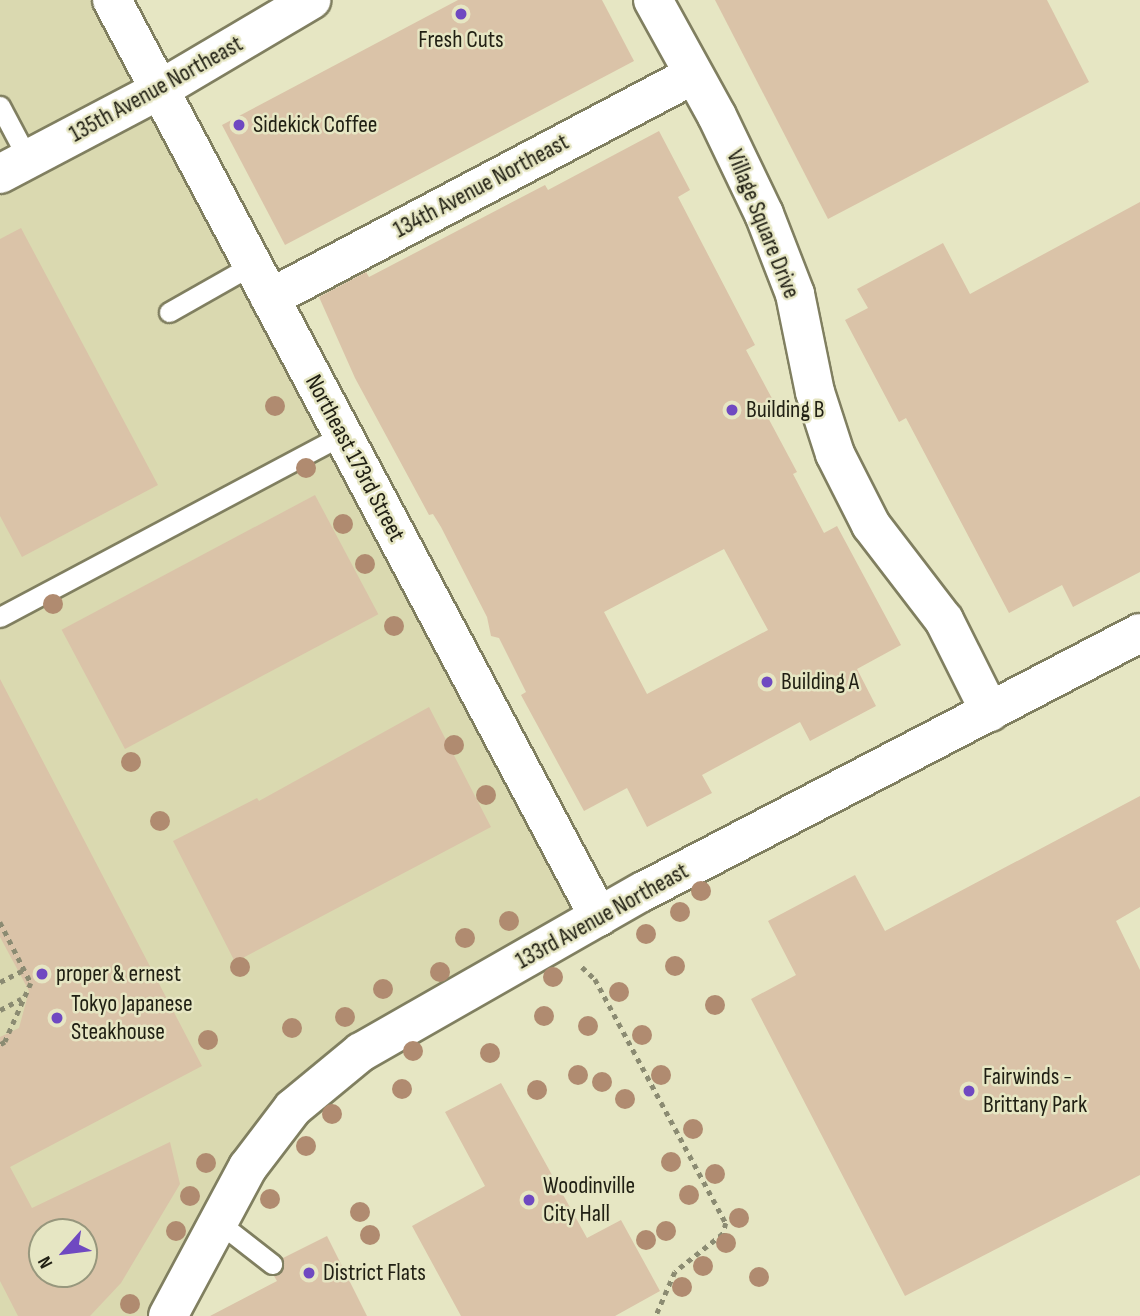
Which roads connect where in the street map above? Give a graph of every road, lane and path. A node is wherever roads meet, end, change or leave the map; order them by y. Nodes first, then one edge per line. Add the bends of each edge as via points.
1 (112, 0) edge
2 (311, 0) edge
3 (653, 0) edge
4 (693, 75) junction
5 (159, 90) junction
6 (0, 106) edge
7 (14, 167) edge
8 (252, 265) junction
9 (270, 298) junction
10 (169, 312) dead end
11 (343, 435) junction
12 (0, 617) edge
13 (1140, 633) edge
14 (990, 712) junction
15 (598, 917) junction
16 (0, 922) edge
17 (579, 964) dead end
18 (25, 969) junction
19 (0, 982) edge
20 (21, 999) junction
21 (0, 1010) edge
22 (0, 1045) edge
23 (217, 1222) junction
24 (272, 1264) dead end
25 (168, 1316) edge
26 (656, 1316) edge

1 - 5 street, Northeast 173rd Street
2 - 5 street, 135th Avenue Northeast
3 - 4 street, Village Square Drive
4 - 9 street, 134th Avenue Northeast
4 - 14 street, Village Square Drive via 764,214 795,294 815,392 835,454 871,525 943,620
5 - 7 street, 135th Avenue Northeast
5 - 8 street, Northeast 173rd Street
6 - 7 lane
8 - 9 street, Northeast 173rd Street
8 - 10 lane
9 - 11 street, Northeast 173rd Street
11 - 12 lane
11 - 15 street, Northeast 173rd Street
13 - 14 street, 133rd Avenue Northeast
14 - 15 street, 133rd Avenue Northeast
15 - 23 street, 133rd Avenue Northeast via 361,1052 326,1080 293,1108 248,1167
16 - 18 path
17 - 26 path via 595,979 726,1223 723,1234 675,1272
18 - 19 path
18 - 20 path via 31,983
20 - 21 path
20 - 22 path
23 - 24 lane
23 - 25 street, 133rd Avenue Northeast

